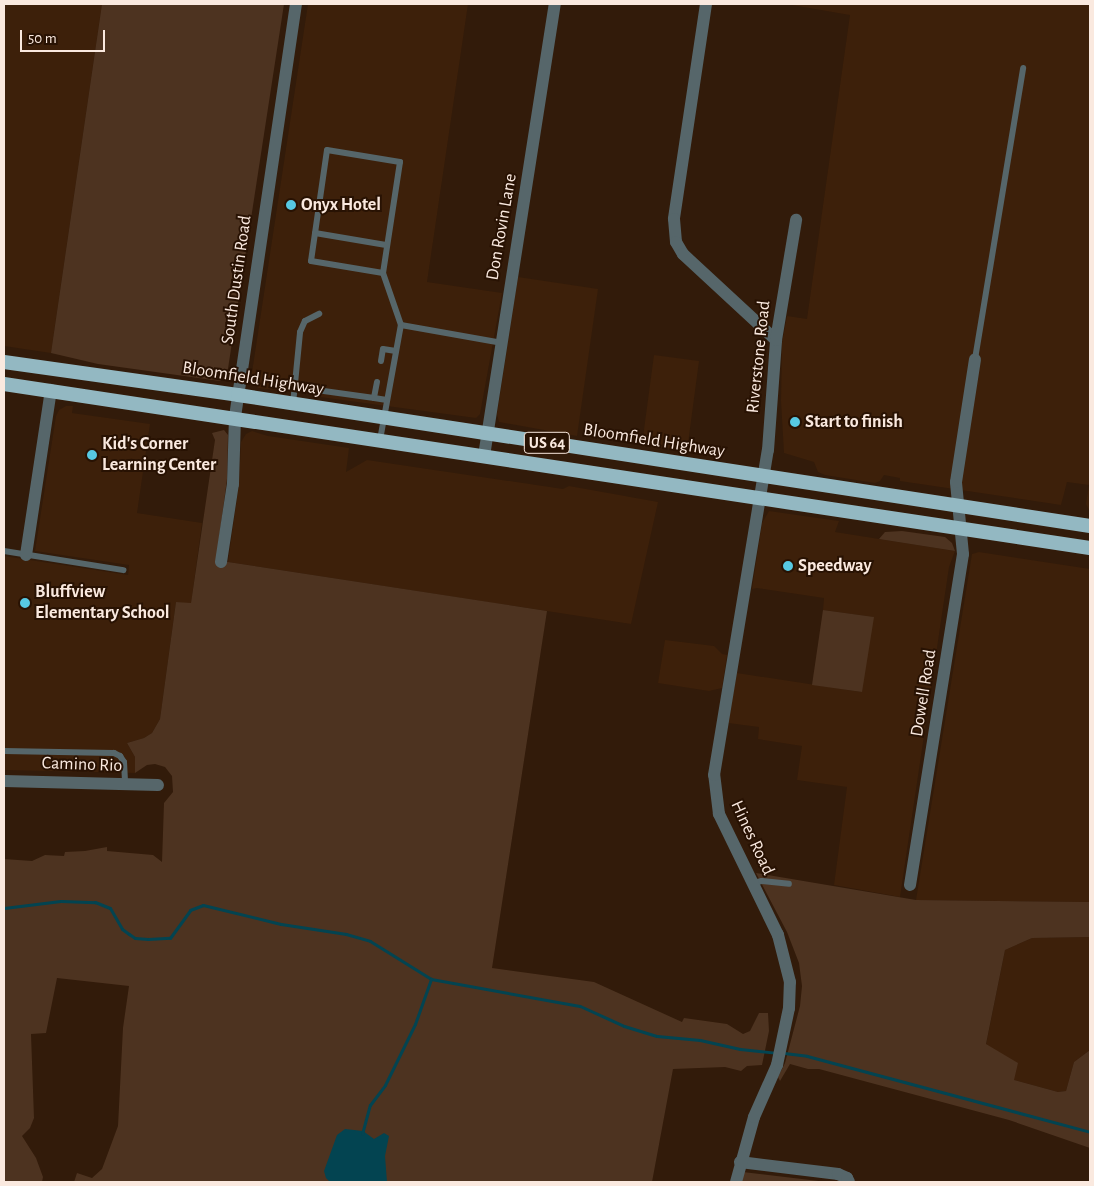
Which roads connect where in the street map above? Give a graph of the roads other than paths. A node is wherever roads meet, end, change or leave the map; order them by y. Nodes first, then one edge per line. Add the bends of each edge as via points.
1 (296, 4) edge
2 (555, 4) edge
3 (706, 4) edge
4 (1023, 68) dead end
5 (796, 220) dead end
6 (315, 233) junction
7 (386, 245) junction
8 (383, 273) junction
9 (319, 314) dead end
10 (400, 325) junction
11 (776, 340) junction
12 (502, 343) junction
13 (396, 352) junction
14 (975, 359) joint
15 (4, 362) edge
16 (381, 362) dead end
17 (377, 382) dead end
18 (4, 384) edge
19 (295, 387) junction
20 (51, 390) junction
21 (238, 395) junction
22 (374, 398) junction
23 (387, 400) junction
24 (293, 404) junction
25 (235, 417) junction
26 (384, 418) junction
27 (488, 434) junction
28 (380, 440) junction
29 (484, 456) junction
30 (763, 476) junction
31 (759, 498) junction
32 (957, 506) junction
33 (1090, 526) edge
34 (961, 528) junction
35 (1090, 548) edge
36 (4, 551) edge
37 (26, 555) junction
38 (221, 562) dead end
39 (123, 570) dead end
40 (4, 751) edge
41 (4, 781) edge
42 (125, 784) junction
43 (158, 785) dead end
44 (753, 882) junction
45 (789, 884) dead end
46 (910, 885) dead end
47 (740, 1162) junction
48 (736, 1182) edge
49 (849, 1182) edge

1 - 21 street, South Dustin Road
2 - 12 street, Don Rovin Lane
3 - 11 street via 674,219 676,242 683,254
4 - 14 lane
5 - 11 street, Riverstone Road
6 - 7 lane
6 - 7 lane via 327,150 400,162
6 - 8 lane via 311,261
7 - 8 lane
8 - 10 lane
9 - 19 lane via 305,321 300,332
10 - 12 lane
10 - 13 lane
11 - 30 street, Riverstone Road via 768,450
12 - 27 street, Don Rovin Lane
13 - 16 lane via 383,350
13 - 23 lane
14 - 32 street via 956,482
15 - 21 highway, Bloomfield Highway / US 64
17 - 22 lane
18 - 20 highway, US 64
19 - 22 lane
19 - 24 lane
20 - 25 highway, US 64
20 - 37 street
21 - 24 highway, Bloomfield Highway / US 64
21 - 25 street, South Dustin Road
22 - 23 lane
23 - 26 lane
24 - 26 highway, Bloomfield Highway / US 64
25 - 28 highway, US 64
25 - 38 street, South Dustin Road via 233,484
26 - 27 highway, Bloomfield Highway / US 64
26 - 28 lane
27 - 29 street, Don Rovin Lane
27 - 30 highway, Bloomfield Highway / US 64
28 - 29 highway, US 64
29 - 31 highway, US 64
30 - 31 street, Riverstone Road
30 - 32 highway, Bloomfield Highway / US 64
31 - 34 highway, US 64
31 - 44 street, Hines Road via 714,774 719,814
32 - 33 highway, Bloomfield Highway / US 64
32 - 34 street, Dowell Road
34 - 35 highway, US 64
34 - 46 street, Dowell Road via 963,554 959,584
36 - 37 lane
37 - 39 lane
40 - 42 lane via 114,754 120,756 125,764
41 - 42 street, Camino Rio
42 - 43 street, Camino Rio
44 - 45 lane
44 - 47 street, Hines Road via 785,958 790,982 789,1008 777,1065 754,1117
47 - 48 street, Hines Road
47 - 49 street via 838,1174

